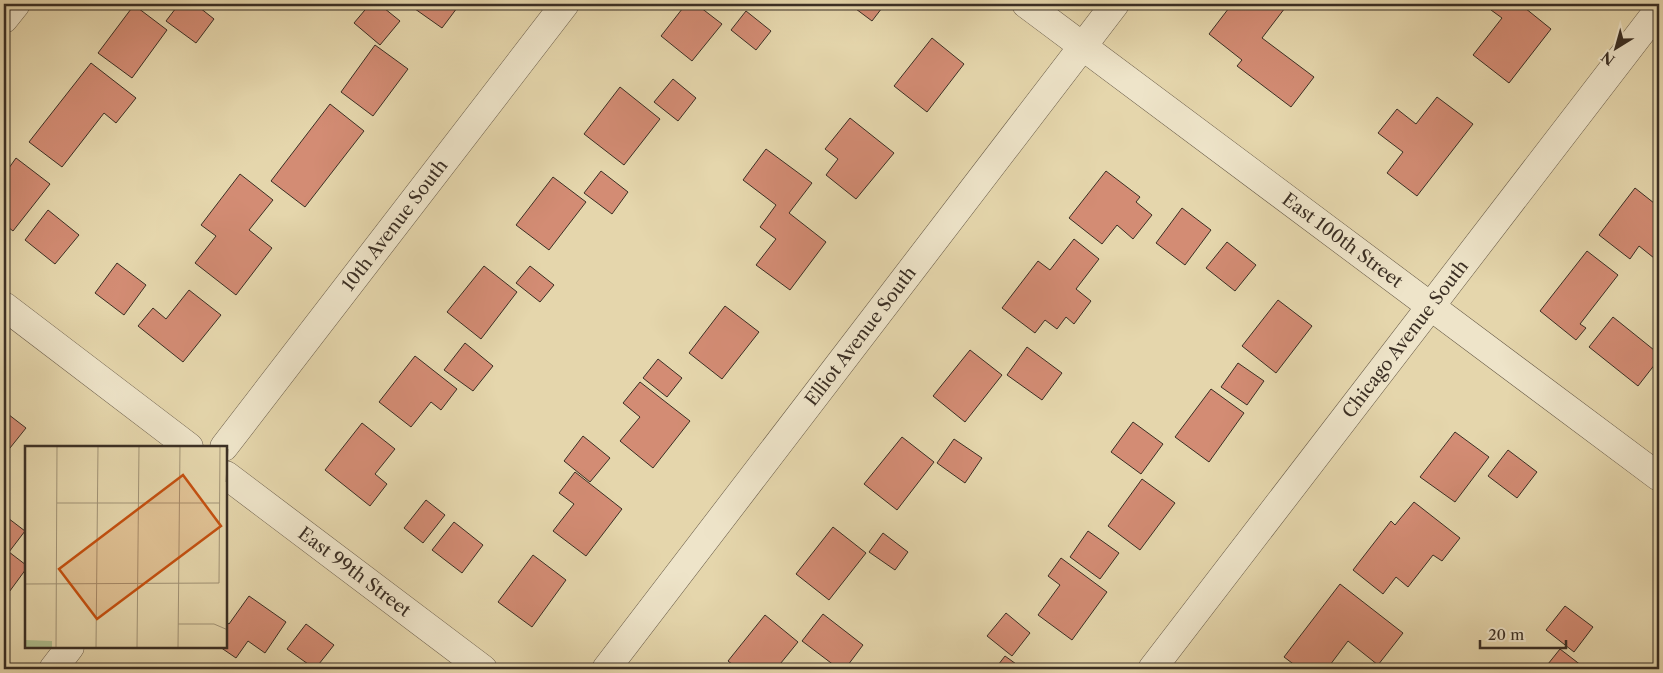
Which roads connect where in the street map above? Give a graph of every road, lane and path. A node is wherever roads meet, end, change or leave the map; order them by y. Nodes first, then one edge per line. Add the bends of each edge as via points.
1 (16, 4) edge
2 (565, 4) edge
3 (1026, 4) edge
4 (1115, 4) edge
5 (1659, 9) edge
6 (4, 19) edge
7 (1082, 46) junction
8 (4, 306) edge
9 (1431, 306) junction
10 (188, 446) edge
11 (225, 446) edge
12 (228, 477) edge
13 (1659, 477) edge
14 (69, 648) edge
15 (52, 669) edge
16 (483, 669) edge
17 (606, 669) edge
18 (1152, 669) edge

1 - 6 street
2 - 11 street, 10th Avenue South
3 - 7 street, East 100th Street
4 - 7 street, Elliot Avenue South
5 - 9 street, Chicago Avenue South
7 - 9 street, East 100th Street
7 - 17 street, Elliot Avenue South
8 - 10 street
9 - 13 street, East 100th Street
9 - 18 street, Chicago Avenue South
12 - 16 street, East 99th Street
14 - 15 street

